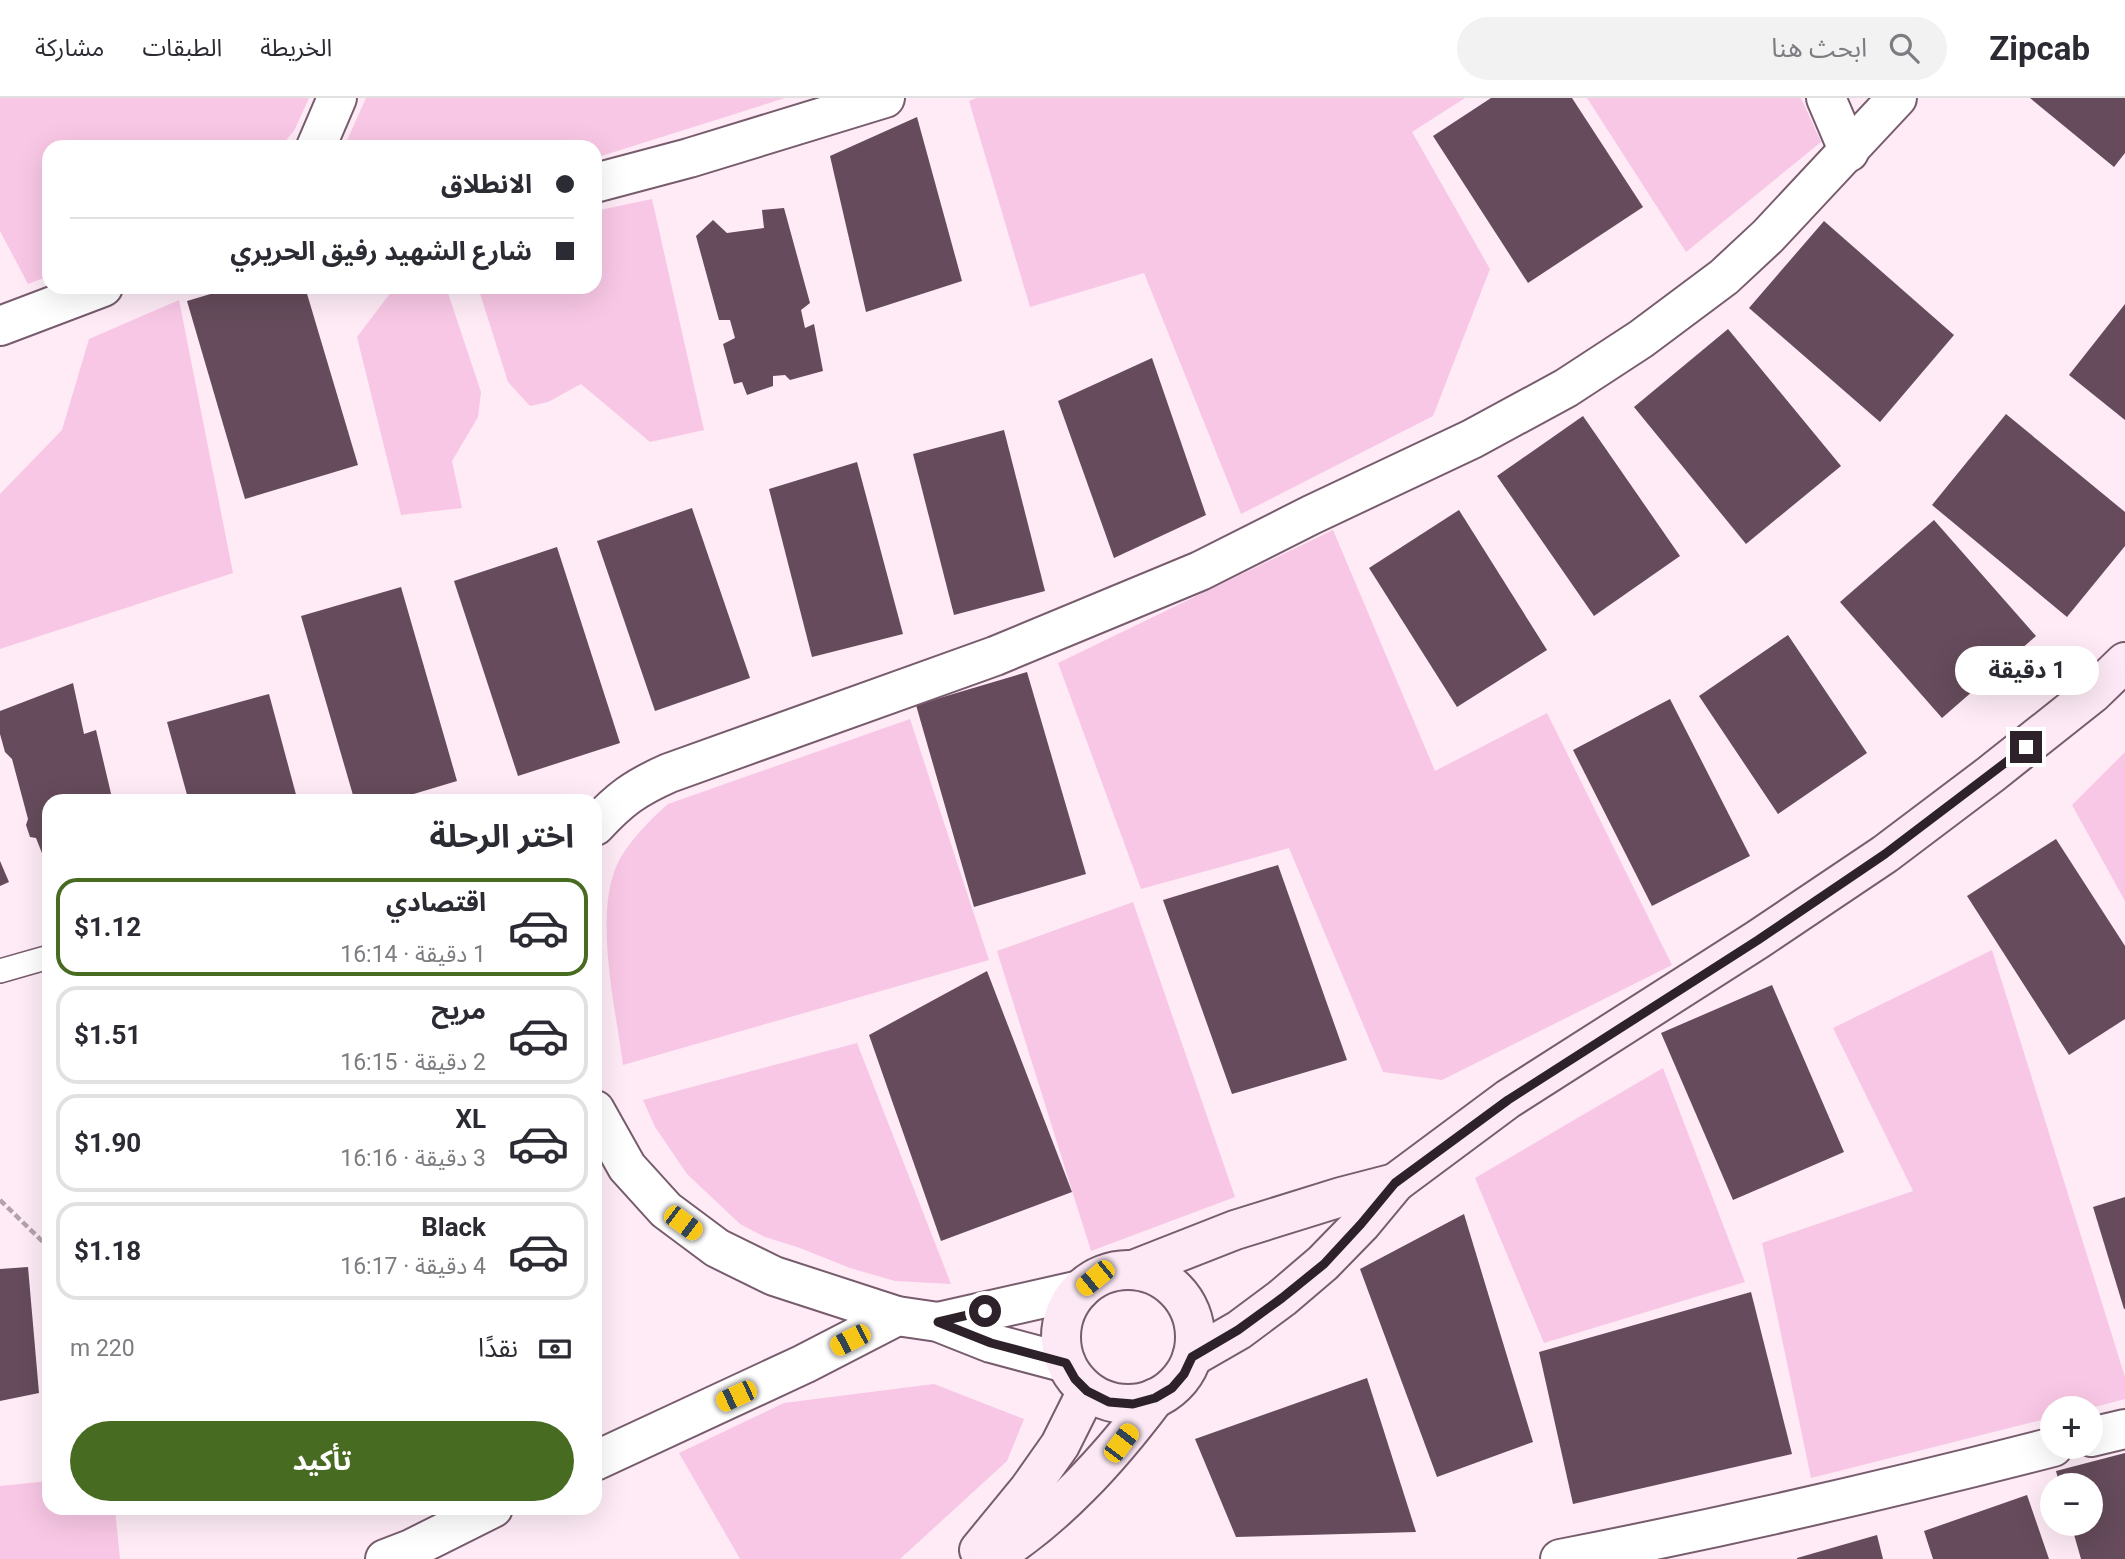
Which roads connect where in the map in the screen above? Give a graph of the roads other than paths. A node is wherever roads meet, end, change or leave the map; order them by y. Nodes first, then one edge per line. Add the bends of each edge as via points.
1 (338, 98) edge
2 (885, 98) edge
3 (1826, 98) edge
4 (1897, 98) edge
5 (319, 140) edge
6 (1849, 152) junction
7 (602, 181) edge
8 (85, 294) edge
9 (0, 326) edge
10 (2125, 662) edge
11 (602, 819) edge
12 (42, 959) edge
13 (0, 971) edge
14 (602, 1122) edge
15 (1395, 1183) junction
16 (1133, 1270) junction
17 (1080, 1290) junction
18 (897, 1316) junction
19 (938, 1322) junction
20 (1192, 1357) junction
21 (1077, 1377) junction
22 (1155, 1398) junction
23 (2125, 1429) edge
24 (2103, 1434) edge
25 (2040, 1450) edge
26 (602, 1458) edge
27 (479, 1515) edge
28 (385, 1559) edge
29 (971, 1559) edge
30 (990, 1559) edge
31 (1560, 1559) edge

1 - 5 street
2 - 7 street
3 - 6 street
4 - 6 street
6 - 11 street via 1713,286 1641,340 1483,433 1200,571 995,656 641,785
8 - 9 street
10 - 15 street via 2083,701 1885,854 1508,1100
12 - 13 lane
14 - 18 street via 627,1167 666,1210 717,1248 774,1276
15 - 16 street via 1274,1217
15 - 20 street via 1324,1264 1238,1330
16 - 17 street via 1095,1278
16 - 20 street via 1165,1281 1188,1306 1194,1322
17 - 19 street
17 - 21 street via 1068,1306 1062,1344
18 - 19 street
18 - 26 street
19 - 21 street
20 - 22 street via 1172,1388
21 - 22 street via 1109,1402 1133,1404
21 - 29 street via 1060,1445
22 - 30 street via 1083,1484
23 - 24 street
25 - 31 street
27 - 28 street

